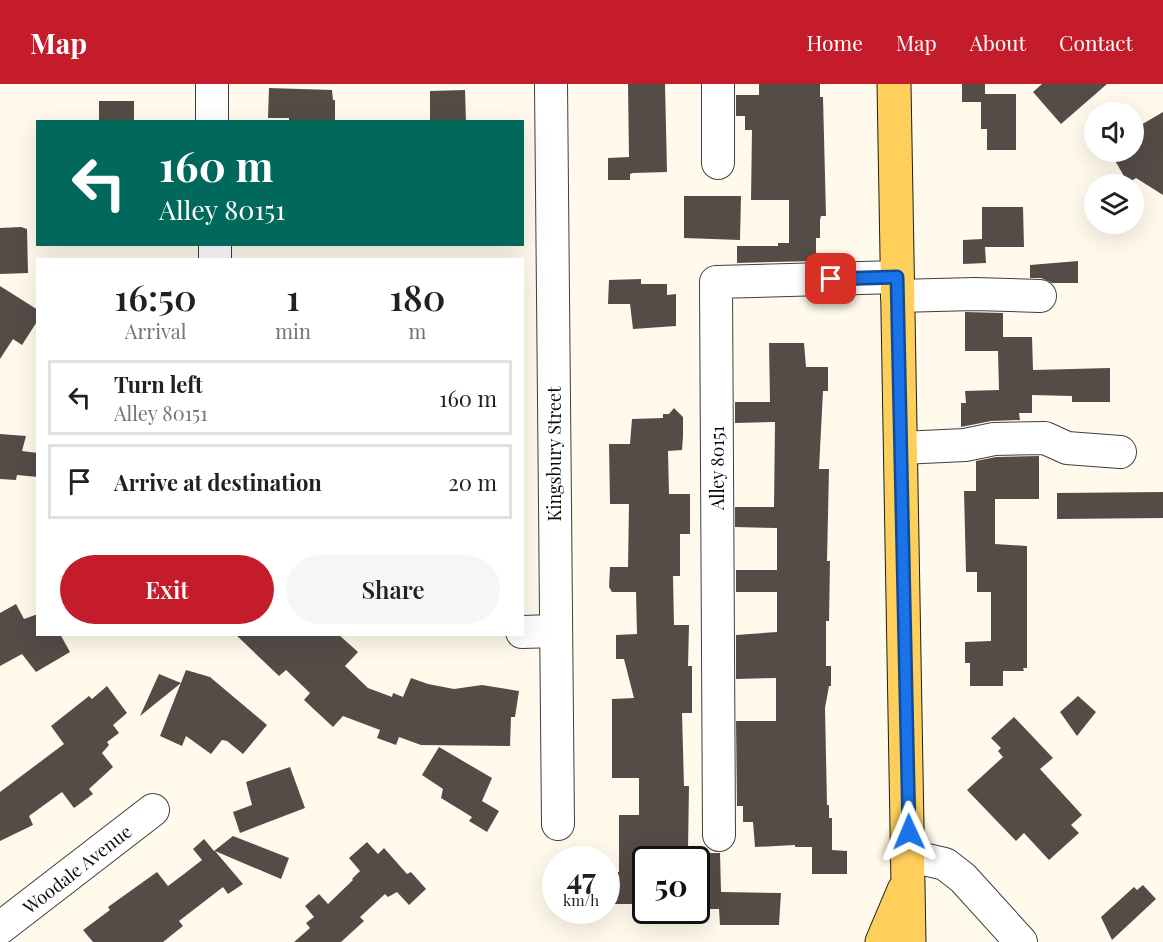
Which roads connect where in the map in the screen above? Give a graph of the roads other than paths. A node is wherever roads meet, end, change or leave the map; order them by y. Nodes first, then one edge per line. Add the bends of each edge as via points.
1 (212, 84) edge
2 (551, 84) edge
3 (718, 84) edge
4 (894, 84) edge
5 (212, 120) edge
6 (718, 163) dead end
7 (897, 286) junction
8 (1040, 296) dead end
9 (901, 448) junction
10 (1120, 452) dead end
11 (555, 631) junction
12 (524, 632) edge
13 (153, 810) dead end
14 (558, 824) dead end
15 (718, 835) dead end
16 (909, 866) junction
17 (0, 928) edge
18 (882, 942) edge
19 (909, 942) edge
20 (1021, 942) edge

1 - 5 street
2 - 11 street, Kingsbury Street
3 - 6 street
4 - 7 main road
7 - 8 street
7 - 9 main road
7 - 15 street, Alley 80151 via 716,282
9 - 10 street via 1045,438 1066,448
9 - 16 main road
11 - 12 street
11 - 14 street, Kingsbury Street
13 - 17 street, Woodale Avenue
16 - 18 main road
16 - 19 main road
16 - 20 street via 945,864 963,878

